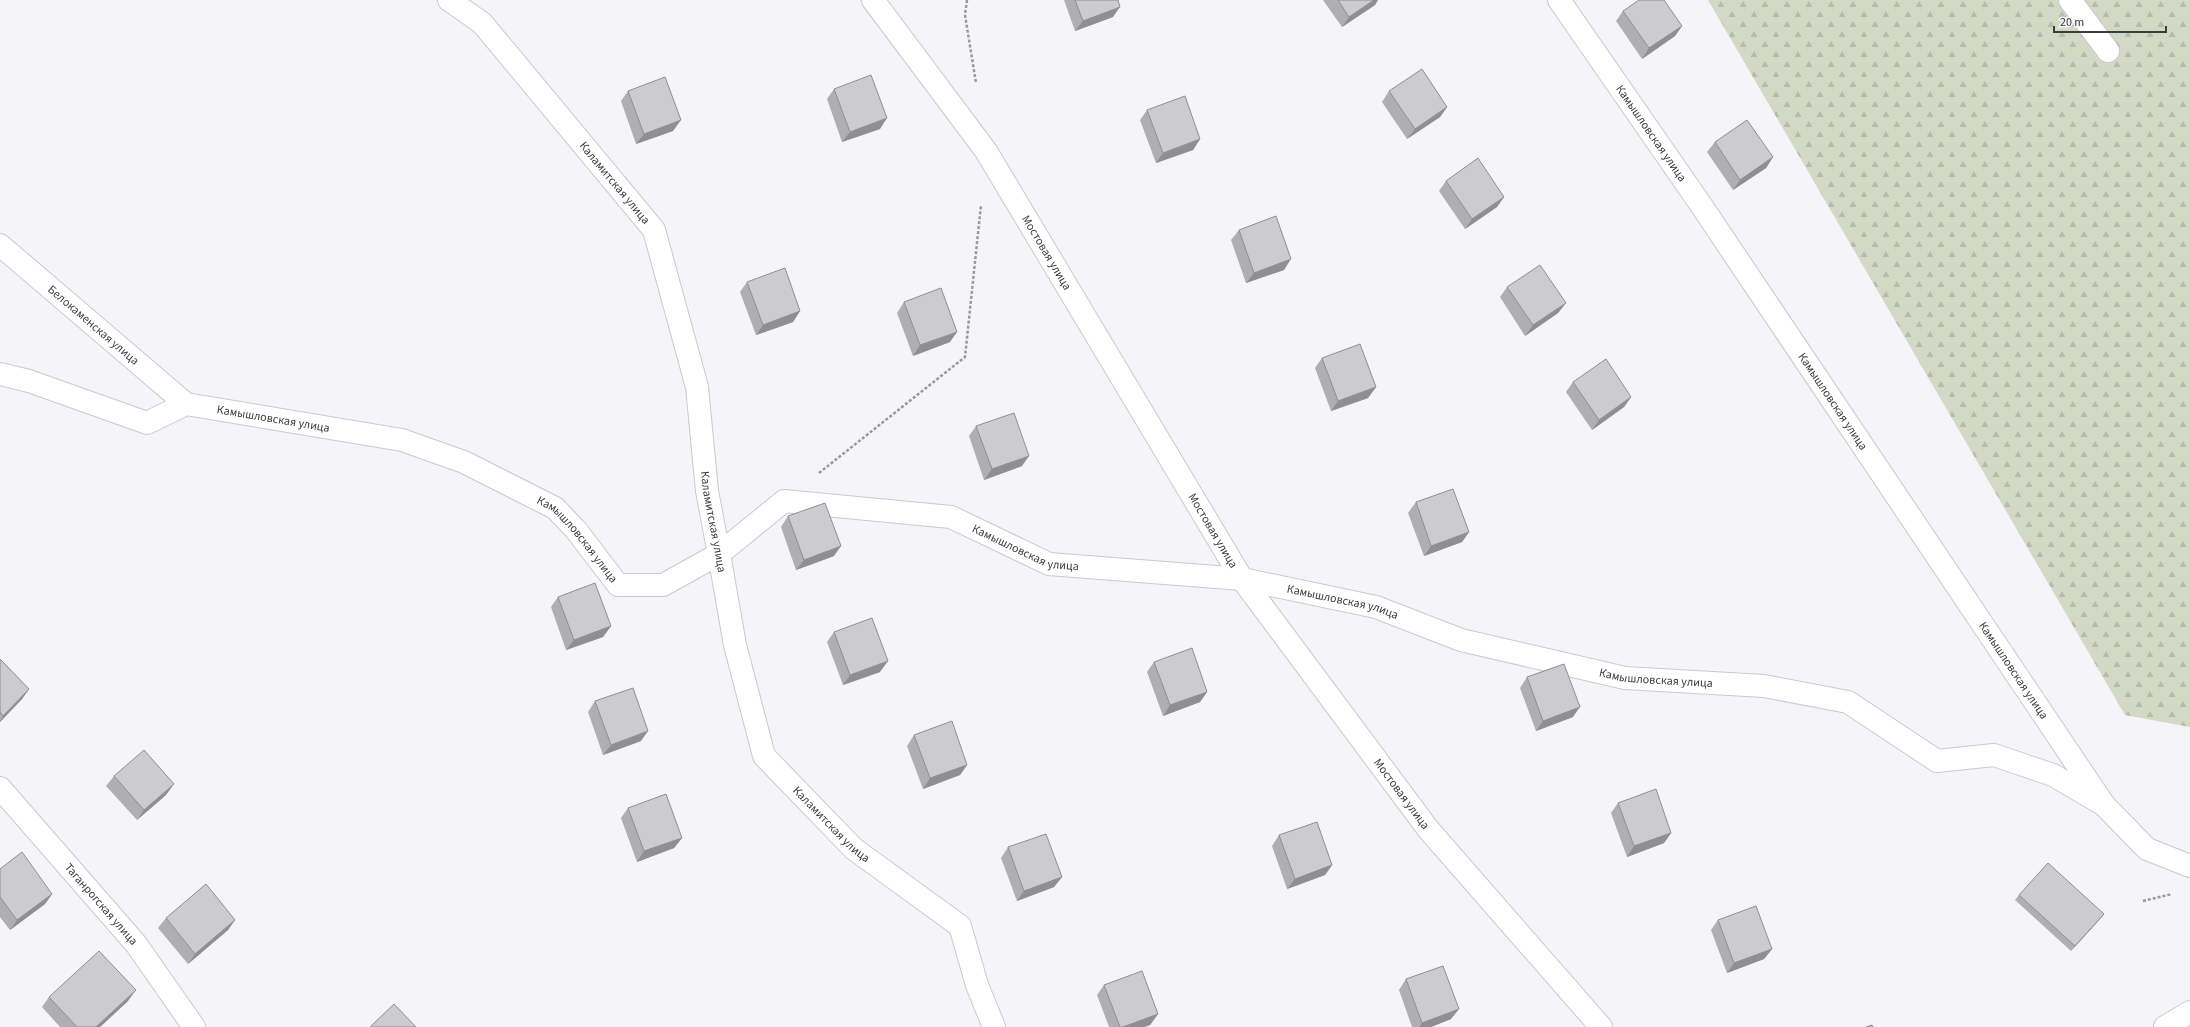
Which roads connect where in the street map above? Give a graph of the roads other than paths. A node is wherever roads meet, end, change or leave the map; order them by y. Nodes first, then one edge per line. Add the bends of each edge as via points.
1 (449, 0) edge
2 (873, 0) edge
3 (1558, 0) edge
4 (2070, 0) edge
5 (2108, 51) dead end
6 (0, 245) edge
7 (0, 374) edge
8 (186, 404) junction
9 (719, 554) junction
10 (1242, 579) junction
11 (0, 788) edge
12 (2104, 805) junction
13 (2190, 866) edge
14 (2190, 1012) edge
15 (194, 1027) edge
16 (994, 1027) edge
17 (1601, 1027) edge
18 (2165, 1027) edge

1 - 9 street, Каламитская улица via 482,23 654,230 697,387 707,491
2 - 10 street, Мостовая улица via 986,151
3 - 12 street, Камышловская улица via 1701,205
4 - 5 street
6 - 8 street, Белокаменская улица
7 - 8 street via 30,381 147,423
8 - 9 street, Камышловская улица via 402,440 464,462 555,508 576,530 618,585 663,585
9 - 10 street, Камышловская улица via 784,501 951,517 1049,564
9 - 16 street, Каламитская улица via 735,645 764,756 854,849 960,926 977,985
10 - 12 street, Камышловская улица via 1376,607 1461,640 1625,678 1764,686 1848,702 1937,761 1994,755 2053,776
10 - 17 street, Мостовая улица via 1428,829
11 - 15 street, Таганрогская улица via 136,944
12 - 13 street, Камышловская улица via 2147,849
14 - 18 street

